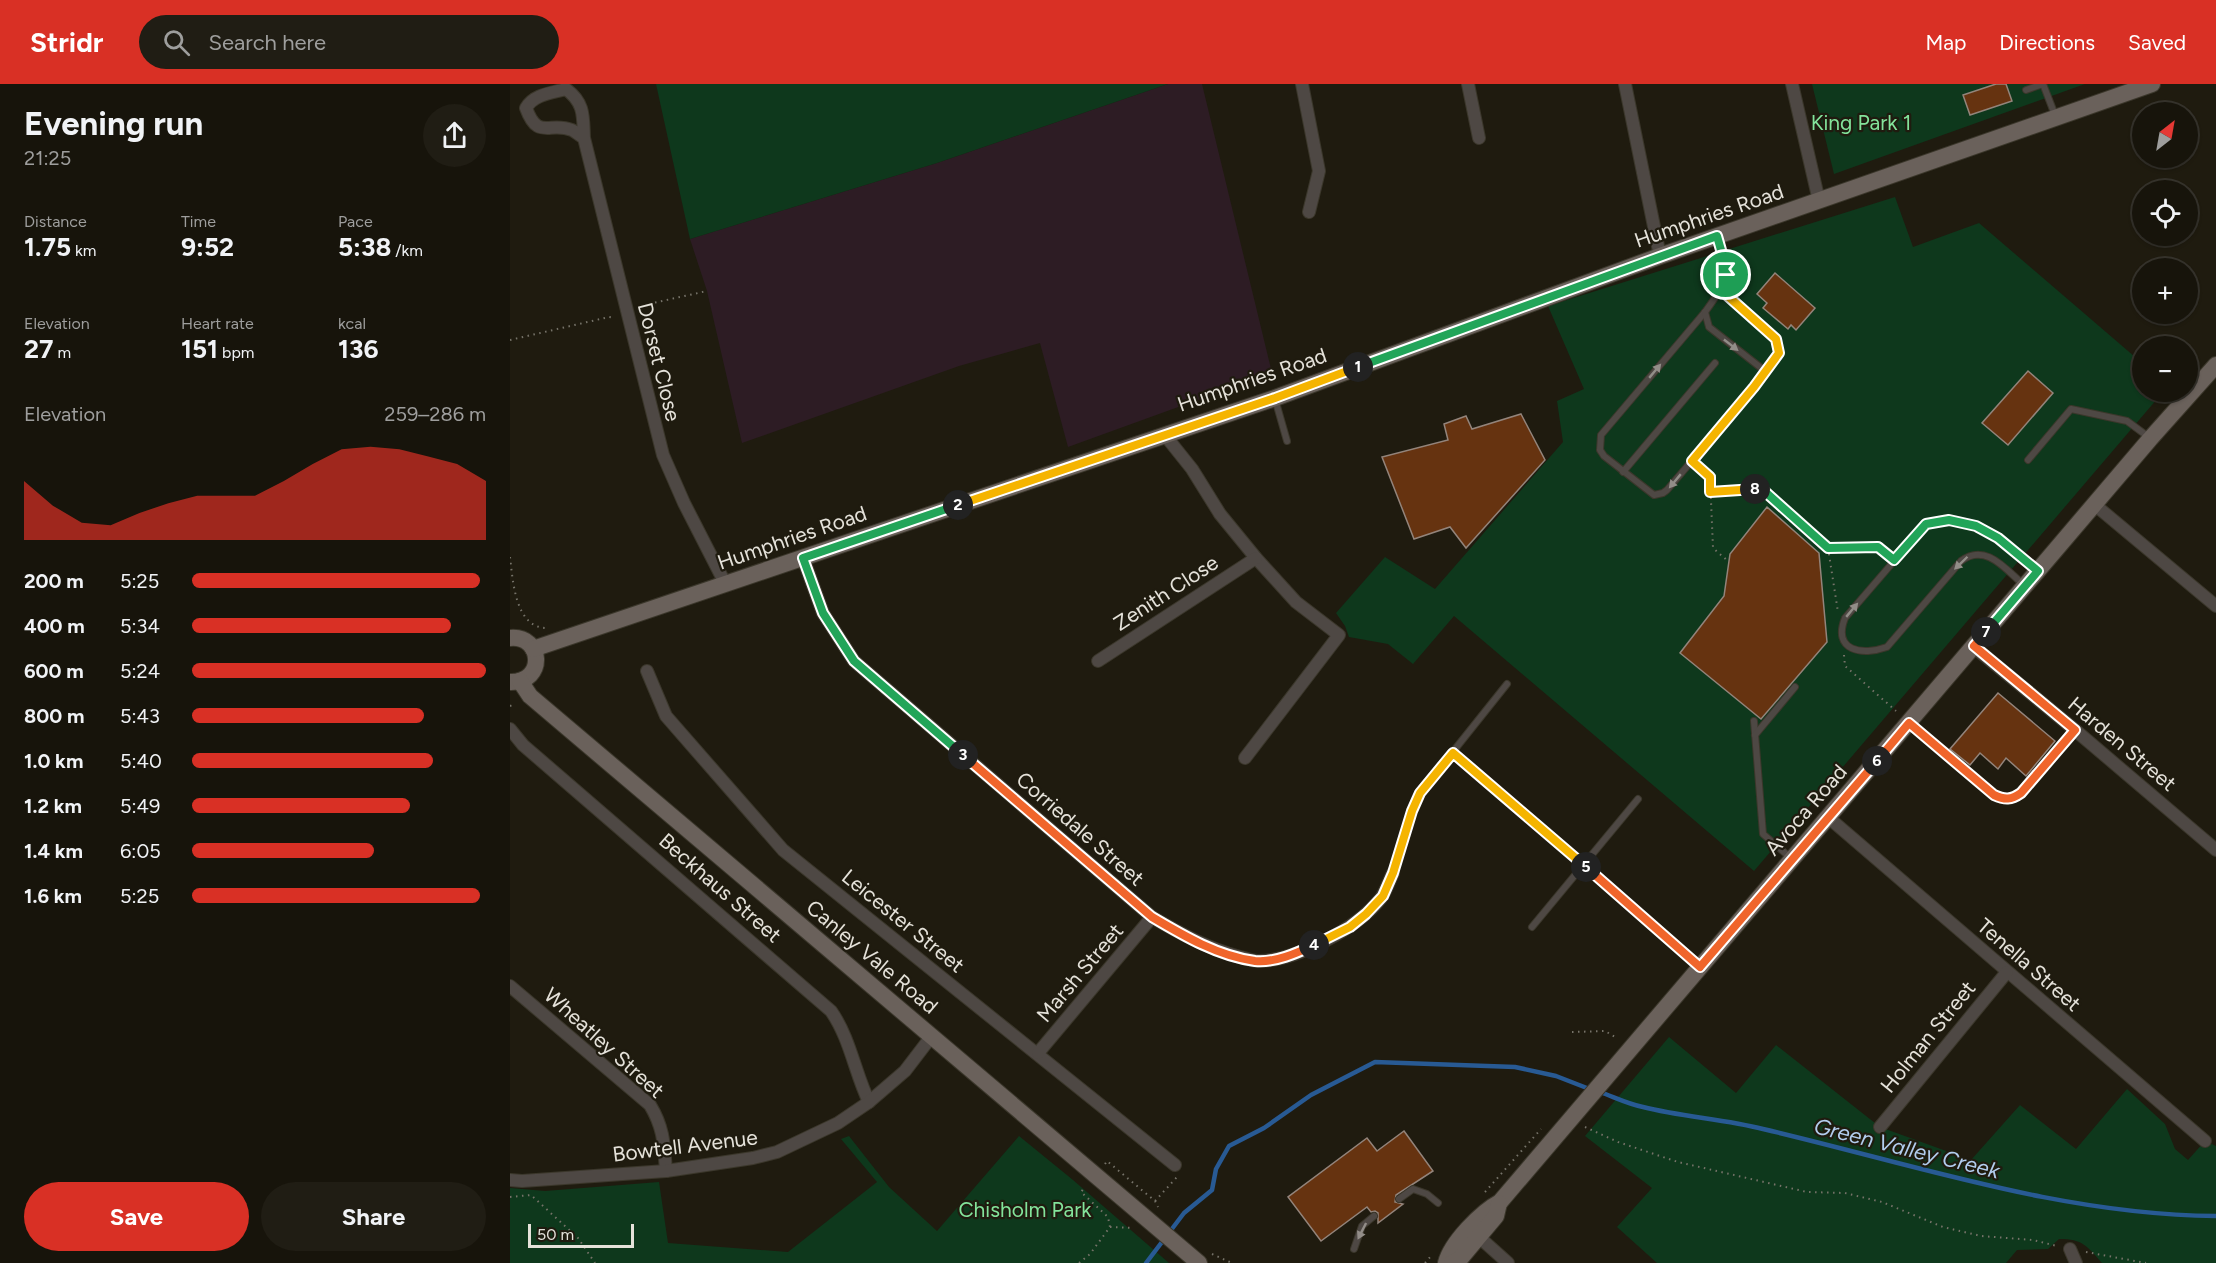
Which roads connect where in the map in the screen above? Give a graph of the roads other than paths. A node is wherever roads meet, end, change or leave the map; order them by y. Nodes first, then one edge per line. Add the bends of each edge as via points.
1 (1302, 84) edge
2 (1468, 84) edge
3 (1625, 84) edge
4 (1792, 84) edge
5 (2043, 84) edge
6 (2152, 84) edge
7 (2026, 90) dead end
8 (2057, 118) junction
9 (584, 138) junction
10 (1479, 138) dead end
11 (1819, 201) junction
12 (1309, 212) dead end
13 (1717, 236) junction
14 (1660, 256) junction
15 (1721, 290) junction
16 (1705, 312) junction
17 (1715, 363) dead end
18 (2216, 365) edge
19 (1765, 371) junction
20 (1275, 398) junction
21 (1164, 434) junction
22 (2150, 439) junction
23 (1287, 441) dead end
24 (2028, 460) dead end
25 (1623, 472) junction
26 (2095, 505) junction
27 (803, 558) junction
28 (1256, 558) junction
29 (2038, 571) junction
30 (726, 585) junction
31 (2025, 586) junction
32 (2216, 606) edge
33 (510, 638) edge
34 (1974, 646) junction
35 (533, 649) junction
36 (1098, 661) dead end
37 (647, 671) dead end
38 (515, 681) edge
39 (1507, 684) dead end
40 (1795, 687) dead end
41 (1754, 721) dead end
42 (1909, 723) junction
43 (510, 729) edge
44 (2075, 730) junction
45 (1754, 735) junction
46 (1453, 753) junction
47 (1245, 758) dead end
48 (1420, 793) road end
49 (1638, 799) dead end
50 (1829, 818) junction
51 (2216, 850) edge
52 (1793, 859) junction
53 (1584, 865) junction
54 (1393, 873) road end
55 (1152, 917) junction
56 (1532, 927) dead end
57 (1700, 967) junction
58 (2007, 972) junction
59 (510, 986) edge
60 (931, 1037) junction
61 (1038, 1053) junction
62 (869, 1102) junction
63 (1880, 1127) dead end
64 (2205, 1141) dead end
65 (1177, 1170) road end
66 (666, 1172) junction
67 (510, 1180) edge
68 (1399, 1199) dead end
69 (1500, 1202) junction
70 (1438, 1203) dead end
71 (1374, 1216) dead end
72 (1479, 1237) junction
73 (2070, 1249) dead end
74 (1354, 1250) dead end
75 (1199, 1256) edge
76 (1439, 1259) edge
77 (1452, 1263) edge
78 (1508, 1263) edge
79 (2076, 1263) edge

1 - 12 street via 1319,171
2 - 10 street
3 - 14 street
4 - 11 street
5 - 7 lane
5 - 8 lane
6 - 8 main road, Humphries Road
8 - 11 main road, Humphries Road
9 - 9 street, Dorset Close via 571,130 543,129 531,121 526,108 530,101 566,89 577,97
9 - 30 street, Dorset Close via 663,455
11 - 13 main road, Humphries Road
13 - 14 main road, Humphries Road
13 - 15 lane via 1726,275
14 - 20 main road, Humphries Road
15 - 16 lane
15 - 19 lane via 1776,339 1779,353
16 -> 19 lane via 1710,327
25 -> 16 lane via 1600,450 1601,435
17 - 25 lane
18 - 22 main road, Avoca Road
19 -> 25 lane via 1667,490 1659,495 1650,492
20 - 21 main road, Humphries Road
20 - 23 lane
21 - 27 main road, Humphries Road
21 - 28 street
22 - 24 lane via 2127,421 2071,409
22 - 26 main road, Avoca Road
26 - 29 main road, Avoca Road
26 - 32 street
27 - 30 main road, Humphries Road
27 - 55 street, Corriedale Street via 823,613 854,661
28 - 36 street, Zenith Close
28 - 47 street via 1296,602 1339,635
29 - 31 main road, Avoca Road
31 -> 29 lane via 1989,556 1969,555 1887,647 1873,652 1856,651 1843,640 1845,618 1926,524 1949,520 1976,526 1998,538
30 - 35 main road, Humphries Road
31 - 34 main road, Avoca Road
33 - 35 main road via 525,640
34 - 42 main road, Avoca Road
34 - 44 street, Harden Street
35 - 38 main road via 534,669 526,679
37 - 61 street, Leicester Street via 666,716 783,850
38 - 60 main road, Canley Vale Road
39 - 46 lane
40 - 45 lane
41 - 45 lane
42 - 44 lane via 1994,795 2004,799 2021,793
42 - 50 main road, Avoca Road
43 - 62 street, Beckhaus Street via 523,745 831,1011
44 - 51 street, Harden Street
45 - 52 lane via 1763,834
46 - 48 lane
46 - 53 lane
49 - 53 lane
50 - 52 main road, Avoca Road
50 - 58 street, Tenella Street
52 - 57 main road, Avoca Road
53 - 56 lane
53 - 57 lane
54 - 55 street, Corriedale Street via 1383,896 1350,927 1292,955 1257,961 1215,950
55 - 61 street, Marsh Street
57 - 69 main road, Avoca Road via 1597,1087 1577,1122
58 - 63 street, Holman Street
58 - 64 street, Tenella Street
59 - 66 street, Wheatley Street via 650,1105 660,1121
60 - 62 street, Bowtell Avenue via 905,1071
60 - 75 main road, Canley Vale Road via 1151,1221
61 - 65 street, Leicester Street
62 - 66 street, Bowtell Avenue via 838,1123 777,1152
66 - 67 street, Bowtell Avenue
68 - 70 lane via 1413,1189
69 - 72 main road, Avoca Road via 1496,1216
69 - 76 main road, Avoca Road via 1488,1208
71 -> 74 lane via 1362,1226
72 - 77 main road, Avoca Road
72 - 78 street
73 - 79 street

